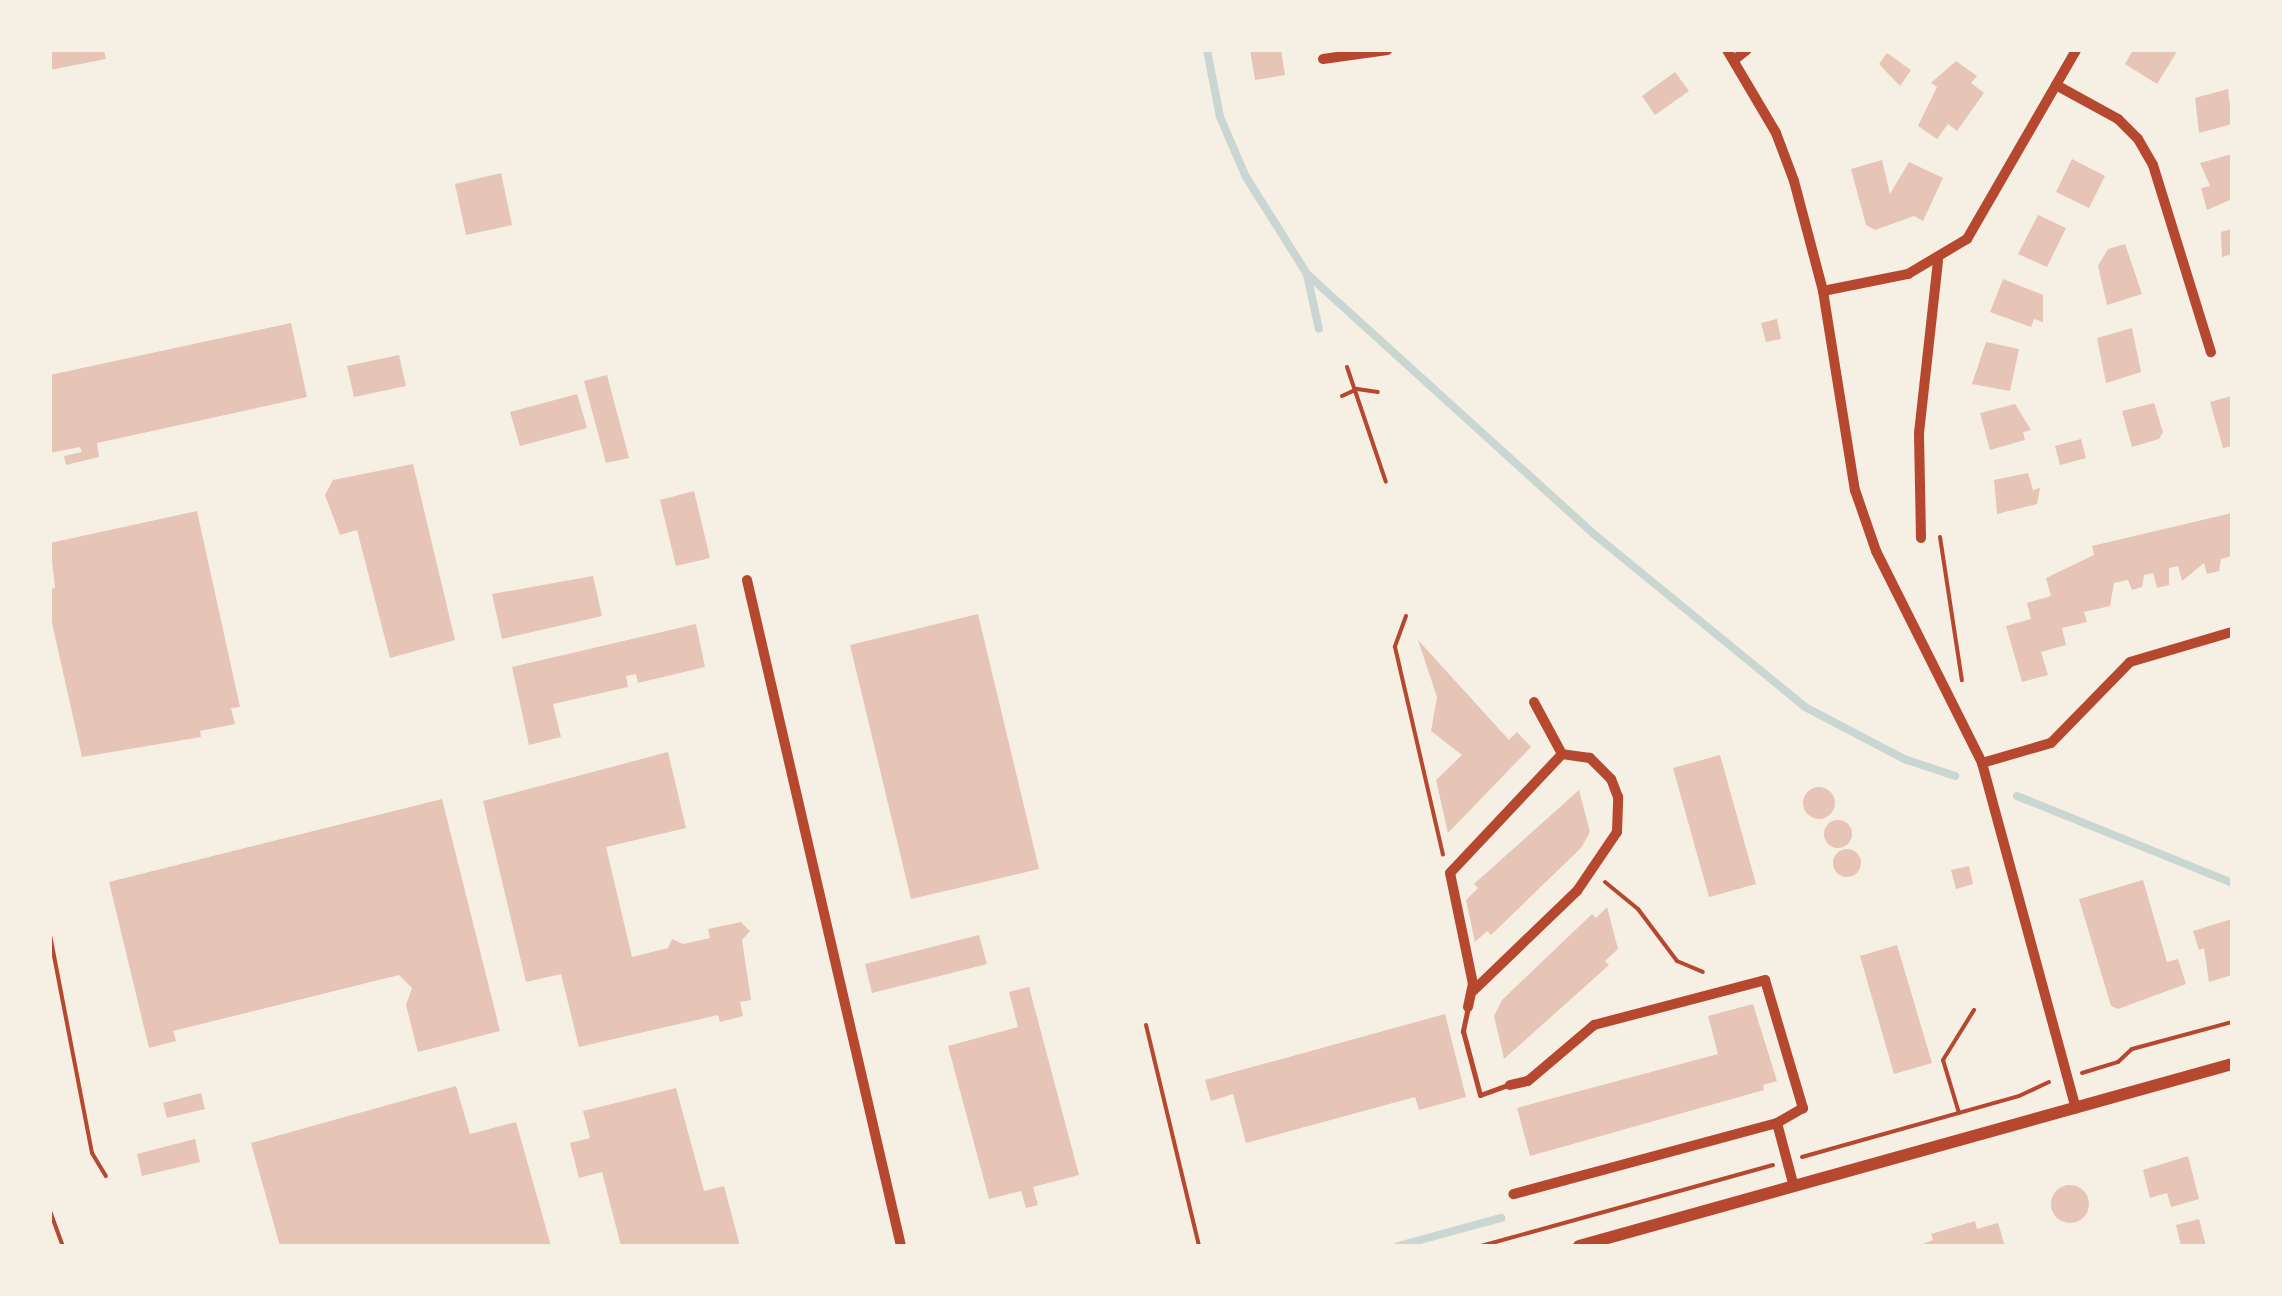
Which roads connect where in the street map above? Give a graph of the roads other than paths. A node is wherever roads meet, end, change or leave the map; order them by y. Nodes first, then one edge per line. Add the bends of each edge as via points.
1 (1388, 50) edge
2 (1747, 50) edge
3 (2076, 50) edge
4 (1731, 55) edge
5 (1324, 59) dead end
6 (2056, 85) junction
7 (1938, 260) junction
8 (1824, 290) junction
9 (2212, 352) dead end
10 (1921, 538) dead end
11 (747, 580) dead end
12 (2232, 632) edge
13 (1534, 702) dead end
14 (1562, 754) junction
15 (1982, 762) junction
16 (1473, 991) junction
17 (1468, 1007) joint
18 (2232, 1064) edge
19 (1510, 1084) joint
20 (2076, 1108) junction
21 (1777, 1123) junction
22 (1794, 1187) junction
23 (1513, 1194) dead end
24 (901, 1246) edge
25 (1579, 1246) edge

1 - 5 street
2 - 4 street
3 - 6 street
4 - 8 street via 1782,149
6 - 7 street via 1967,240
6 - 9 street via 2118,119 2138,138 2153,166
7 - 8 street via 1908,274
7 - 10 street via 1919,433
8 - 15 street via 1846,448 1865,521
11 - 24 street
12 - 15 street via 2130,662 2051,743
13 - 14 street
14 - 16 street via 1450,874
14 - 16 street via 1601,766 1618,797 1617,832 1593,871
15 - 20 street
16 - 17 street
17 - 19 lane via 1463,1031 1480,1095
18 - 20 street
19 - 21 street via 1528,1080 1594,1025 1765,980 1803,1108
20 - 22 street
21 - 22 street
21 - 23 street
22 - 25 street

